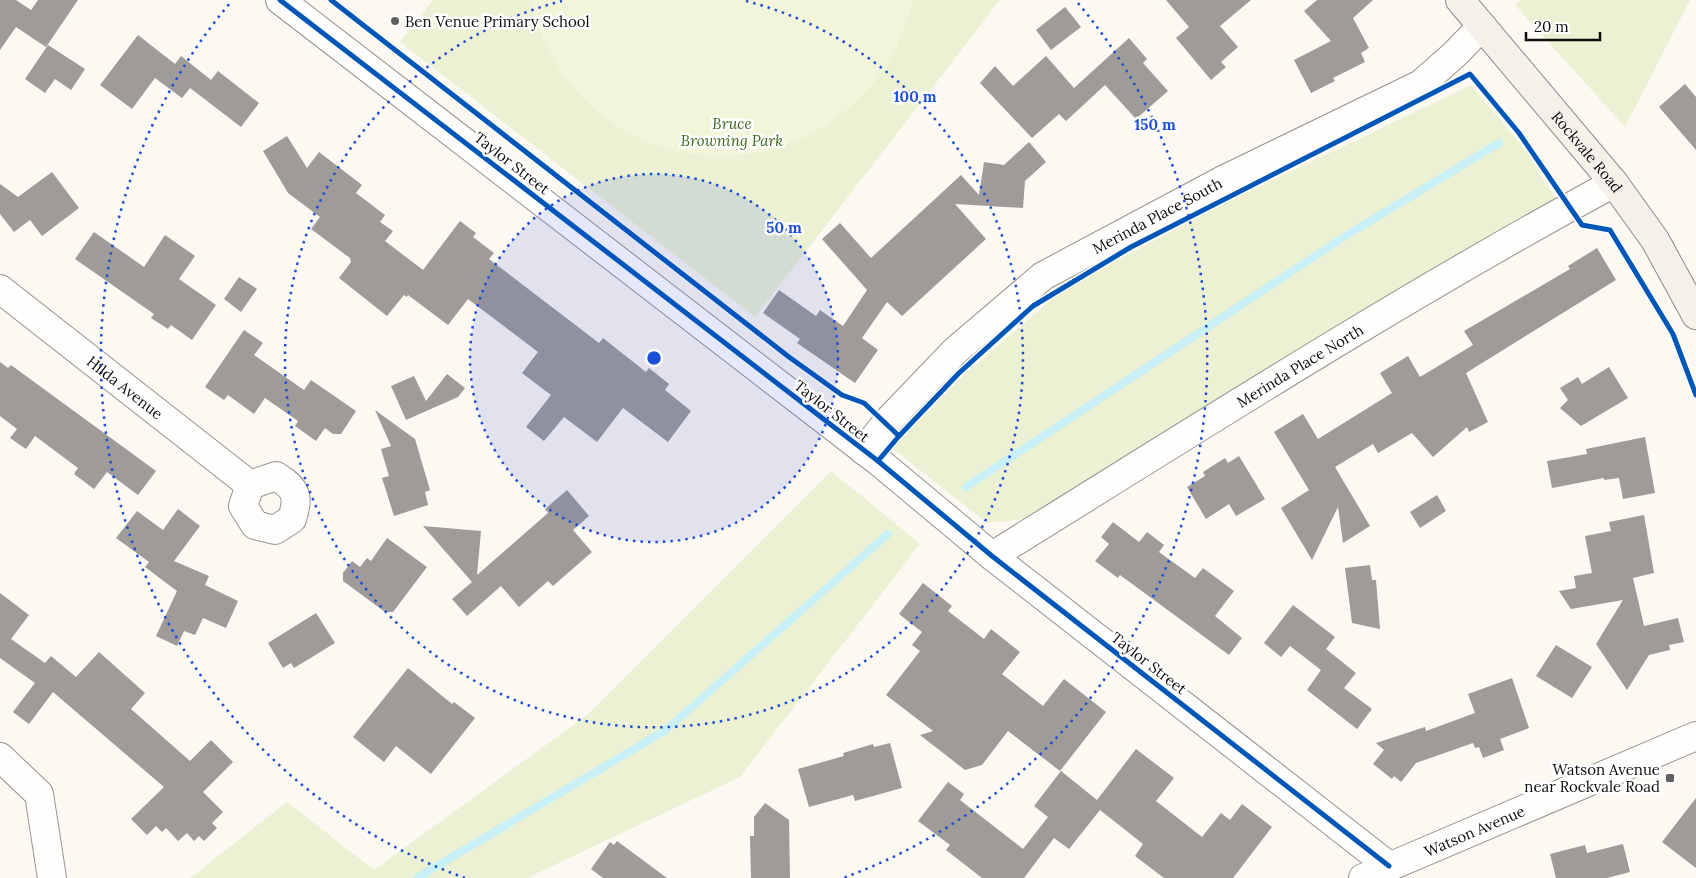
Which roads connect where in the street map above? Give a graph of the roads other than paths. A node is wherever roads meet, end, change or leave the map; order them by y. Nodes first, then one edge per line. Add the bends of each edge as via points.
1 (280, 0) edge
2 (1472, 8) edge
3 (1614, 183) junction
4 (0, 290) edge
5 (1696, 315) edge
6 (864, 451) junction
7 (250, 485) dead end
8 (992, 556) junction
9 (1696, 736) edge
10 (0, 757) edge
11 (1389, 866) junction
12 (52, 878) edge
13 (1362, 878) edge

1 - 6 street, Taylor Street
2 - 3 street, Rockvale Road
2 - 6 street, Merinda Place South via 1455,54 1421,84 1223,180 1043,276 955,351 886,423
3 - 5 street, Rockvale Road via 1654,240
3 - 8 street, Merinda Place North via 1509,241
4 - 7 street, Hilda Avenue
6 - 8 street, Taylor Street
8 - 11 street, Taylor Street
9 - 11 street, Watson Avenue
10 - 12 street via 39,794
11 - 13 street, Watson Avenue

